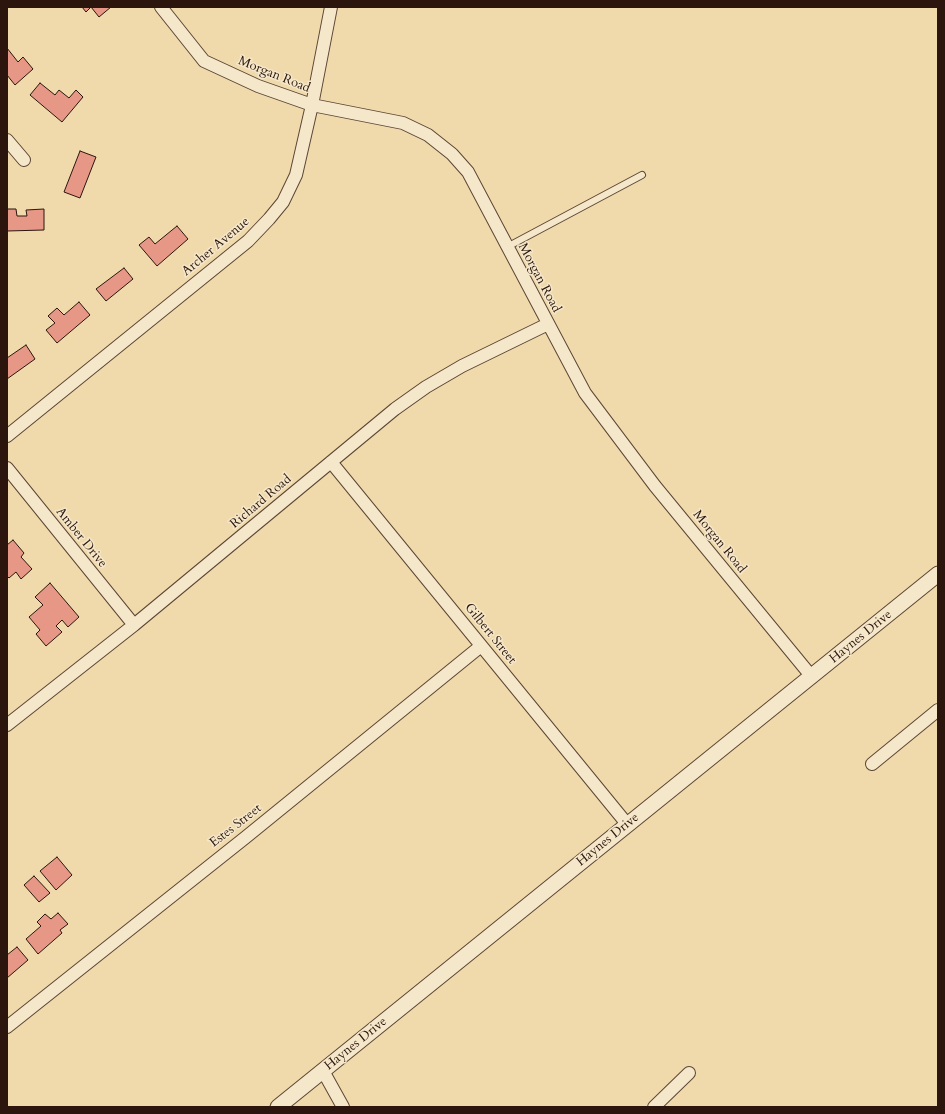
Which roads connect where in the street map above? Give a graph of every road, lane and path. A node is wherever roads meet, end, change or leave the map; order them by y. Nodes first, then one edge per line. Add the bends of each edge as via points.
1 (161, 7) edge
2 (331, 7) edge
3 (312, 105) junction
4 (7, 140) edge
5 (24, 160) dead end
6 (642, 175) dead end
7 (507, 247) junction
8 (548, 324) junction
9 (7, 436) edge
10 (331, 462) junction
11 (7, 468) edge
12 (938, 574) edge
13 (134, 625) junction
14 (481, 646) junction
15 (812, 677) junction
16 (938, 710) edge
17 (7, 725) edge
18 (872, 764) dead end
19 (627, 824) junction
20 (7, 1027) edge
21 (323, 1071) junction
22 (689, 1074) dead end
23 (278, 1107) edge
24 (343, 1107) edge
25 (654, 1107) edge

1 - 3 street, Morgan Road via 204,61 258,86
2 - 3 street, Archer Avenue
3 - 7 street, Morgan Road via 403,123 428,135 452,154 468,172
3 - 9 street, Archer Avenue via 296,175 283,202 269,219 248,241
4 - 5 street
6 - 7 lane
7 - 8 street, Morgan Road
8 - 10 street, Richard Road via 462,366 426,387
8 - 15 street, Morgan Road via 585,393 603,418 654,486
10 - 13 street, Richard Road
10 - 14 street, Gilbert Street
11 - 13 street, Amber Drive
12 - 15 street, Haynes Drive
13 - 17 street, Richard Road
14 - 19 street, Gilbert Street
14 - 20 street, Estes Street
15 - 19 street, Haynes Drive
16 - 18 street
19 - 21 street, Haynes Drive
21 - 23 street, Haynes Drive
21 - 24 street
22 - 25 street

